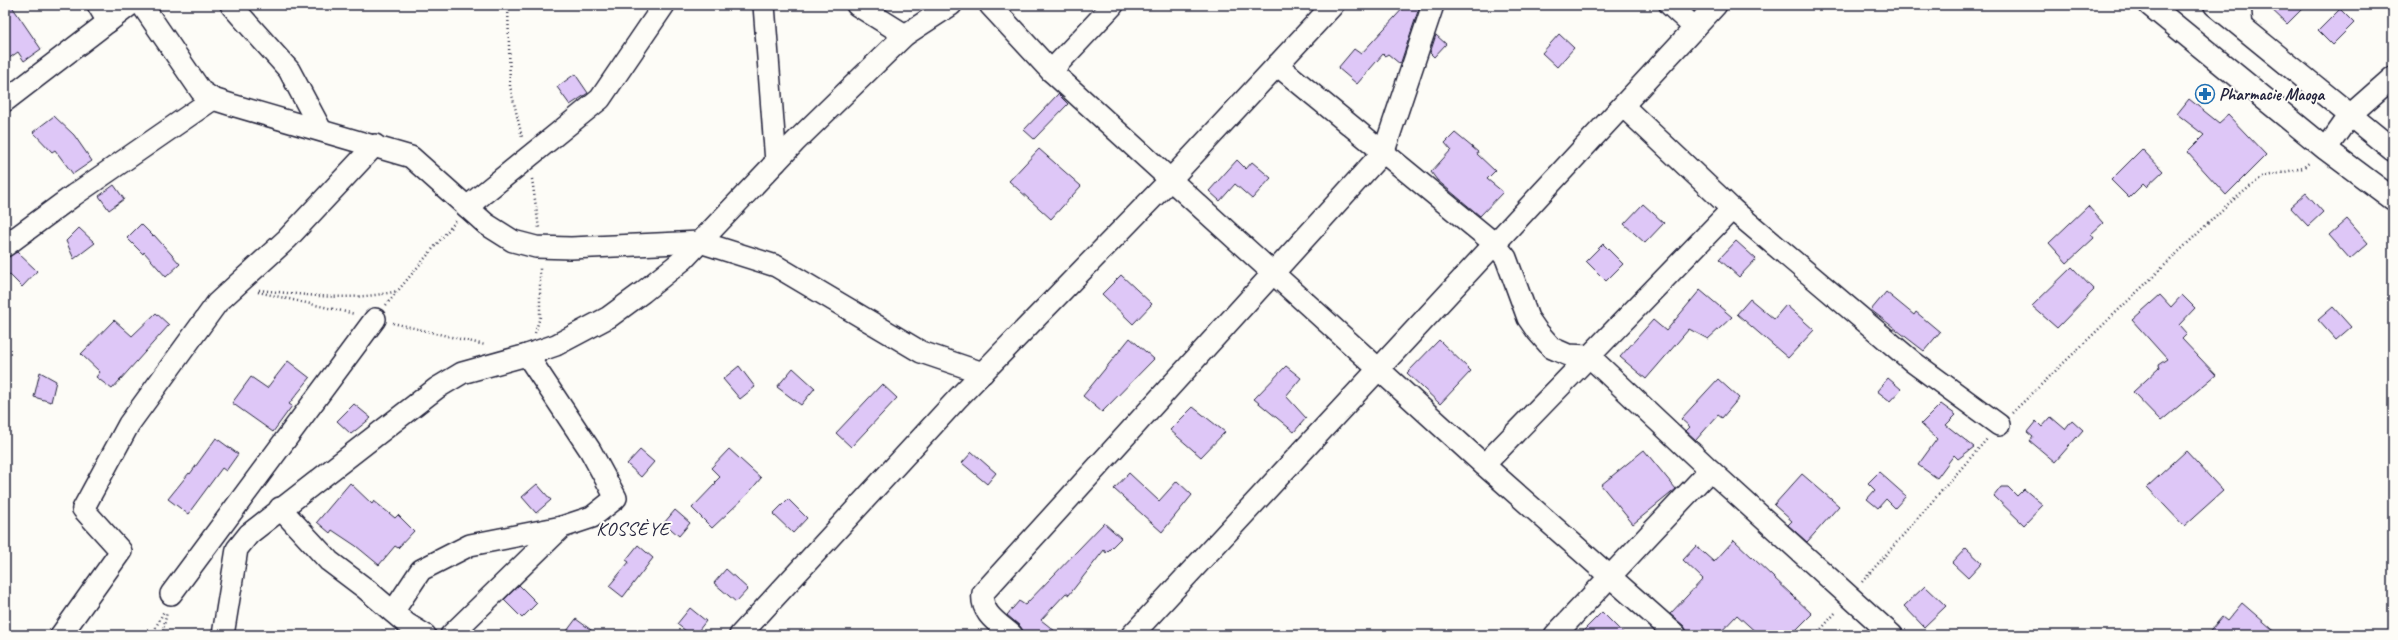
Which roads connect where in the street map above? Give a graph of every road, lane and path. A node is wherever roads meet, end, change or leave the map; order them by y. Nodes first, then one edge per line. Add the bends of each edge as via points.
1 (130, 5) edge
2 (142, 5) edge
3 (231, 5) edge
4 (664, 5) edge
5 (764, 5) edge
6 (857, 5) edge
7 (951, 5) edge
8 (990, 5) edge
9 (1113, 5) edge
10 (1333, 5) edge
11 (1433, 5) edge
12 (1670, 5) edge
13 (1716, 5) edge
14 (2150, 5) edge
15 (2215, 5) edge
16 (2240, 5) edge
17 (103, 14) edge
18 (2242, 27) junction
19 (1695, 28) junction
20 (905, 35) junction
21 (1277, 64) junction
22 (1052, 71) junction
23 (2393, 77) edge
24 (213, 99) junction
25 (5, 101) edge
26 (1623, 106) junction
27 (2350, 115) junction
28 (321, 130) junction
29 (375, 145) junction
30 (2326, 149) junction
31 (2393, 150) edge
32 (1384, 151) junction
33 (776, 162) junction
34 (1170, 179) junction
35 (2393, 199) edge
36 (467, 207) junction
37 (1732, 209) junction
38 (700, 242) junction
39 (1495, 244) junction
40 (5, 246) edge
41 (1272, 272) junction
42 (234, 287) junction
43 (375, 319) dead end
44 (527, 355) junction
45 (1589, 356) junction
46 (1379, 369) junction
47 (983, 373) junction
48 (1999, 425) junction
49 (1484, 465) junction
50 (1710, 470) junction
51 (280, 508) junction
52 (562, 527) junction
53 (1610, 576) junction
54 (171, 594) joint
55 (1850, 596) junction
56 (393, 612) junction
57 (61, 635) edge
58 (152, 635) edge
59 (223, 635) edge
60 (425, 635) edge
61 (451, 635) edge
62 (740, 635) edge
63 (1012, 635) edge
64 (1132, 635) edge
65 (1555, 635) edge
66 (1676, 635) edge
67 (1816, 635) edge
68 (1892, 635) edge

1 - 17 street
2 - 24 street via 201,91
3 - 28 street via 289,70
4 - 36 street via 600,99
5 - 33 street
6 - 20 street
7 - 20 street
8 - 22 street
9 - 22 street
10 - 21 street
11 - 32 street
12 - 19 street
13 - 19 street
14 - 30 main road
15 - 18 main road
16 - 18 street
17 - 25 street
18 - 27 main road
19 - 26 street
20 - 33 street
21 - 32 street
21 - 34 street
22 - 34 street
23 - 27 street
24 - 28 street
24 - 40 street
26 - 37 street
26 - 39 street
27 - 30 street
27 - 31 main road
28 - 29 street
29 - 36 street via 411,157
29 - 42 street via 287,239
30 - 35 main road
30 - 48 path via 2303,168 2262,177 2226,206
32 - 39 street
32 - 41 street
33 - 38 street
34 - 41 street
34 - 47 street
36 - 38 street via 486,224 513,241 536,247
36 - 42 path via 398,290 370,297 330,298
37 - 45 street
37 - 48 street via 1913,362
38 - 44 street via 684,259 609,317 556,345
38 - 47 street via 776,266 921,352
39 - 45 street via 1506,258 1528,318 1537,331 1552,348 1568,355
39 - 46 street
41 - 46 street
41 - 63 street via 983,593 982,602 986,613
42 - 57 street via 217,303 129,424 83,509 121,551
43 - 54 street
44 - 51 street via 462,373 437,388
44 - 52 street via 590,450 616,498 592,517
45 - 49 street
45 - 50 street
46 - 49 street
46 - 64 street
47 - 62 street
48 - 55 path
49 - 53 street
50 - 53 street
50 - 55 street
51 - 56 street via 329,561
51 - 59 street via 249,534 237,549
52 - 56 street via 470,545 421,570
52 - 61 street
53 - 65 street
53 - 66 street
54 - 58 path
55 - 67 path
55 - 68 street
56 - 60 street

